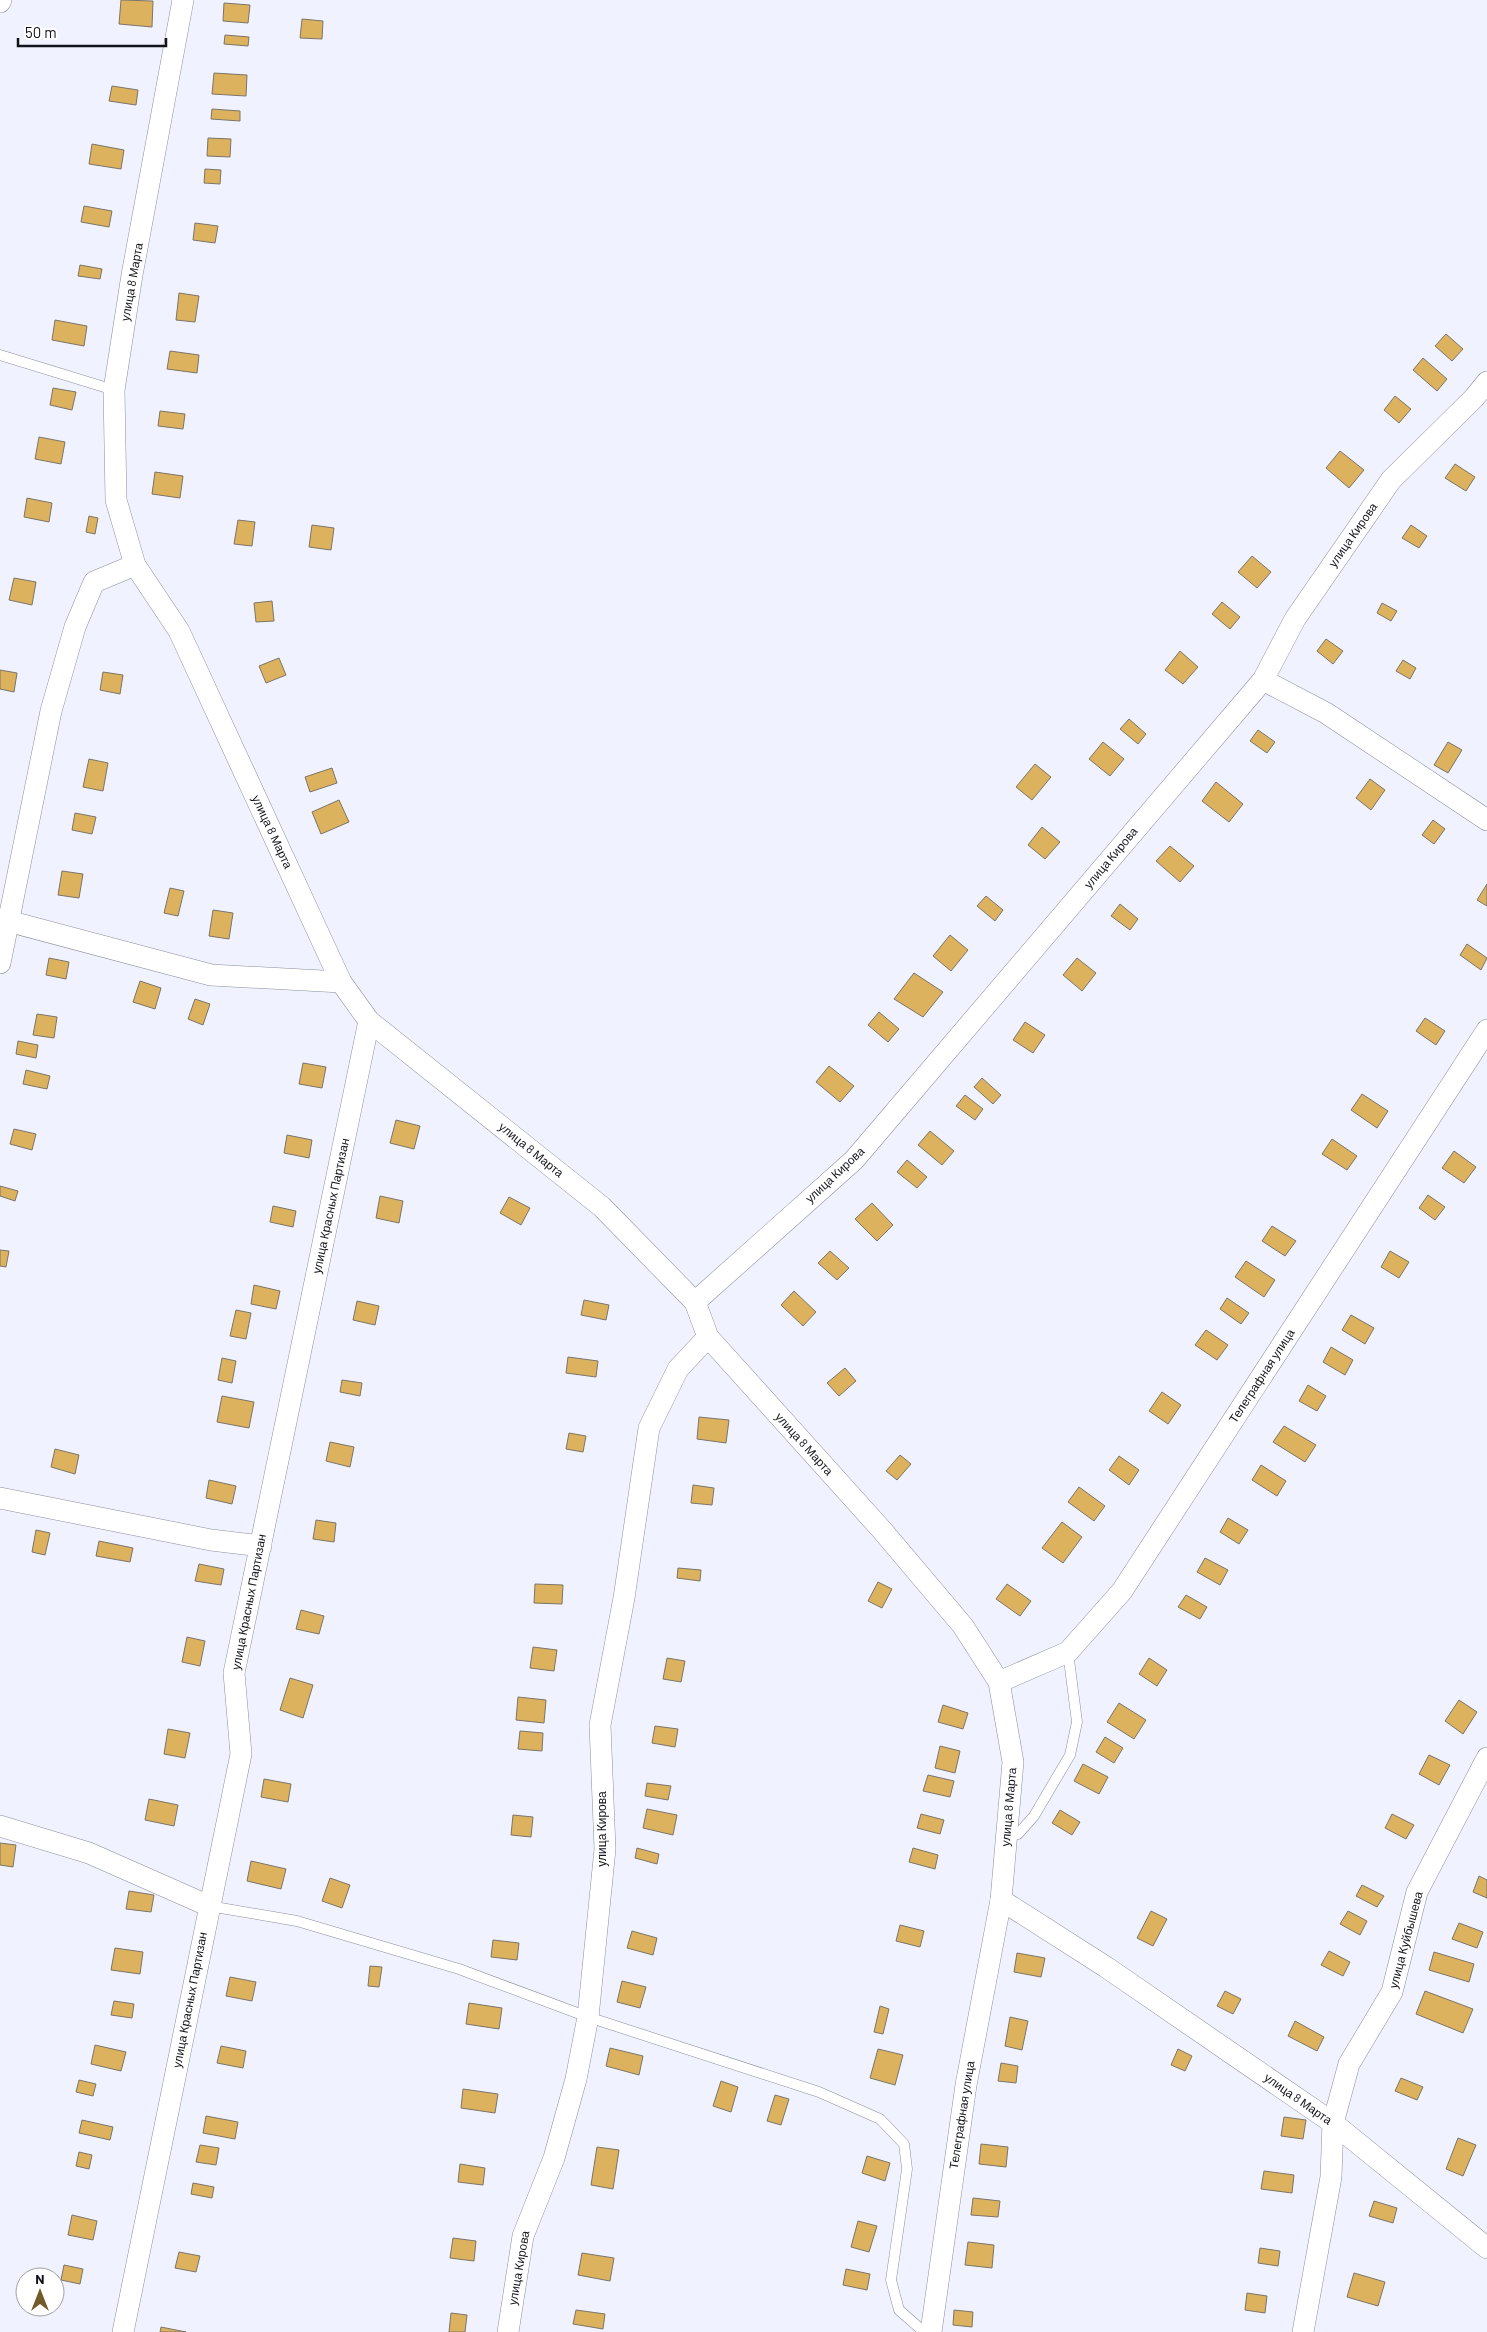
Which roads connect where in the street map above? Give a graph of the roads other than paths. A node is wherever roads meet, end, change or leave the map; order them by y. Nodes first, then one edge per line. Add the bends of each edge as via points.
1 (183, 0) edge
2 (0, 355) edge
3 (1487, 382) edge
4 (114, 390) junction
5 (135, 565) junction
6 (1262, 680) junction
7 (1487, 820) edge
8 (4, 921) edge
9 (0, 963) edge
10 (341, 982) junction
11 (369, 1021) junction
12 (1487, 1030) edge
13 (695, 1302) junction
14 (708, 1337) junction
15 (0, 1498) edge
16 (261, 1546) junction
17 (1068, 1652) junction
18 (999, 1682) junction
19 (1487, 1758) edge
20 (0, 1826) edge
21 (1007, 1836) junction
22 (1001, 1900) junction
23 (209, 1906) junction
24 (588, 2017) junction
25 (1333, 2123) junction
26 (1487, 2248) edge
27 (123, 2332) edge
28 (508, 2332) edge
29 (924, 2332) edge
30 (931, 2332) edge
31 (1303, 2332) edge

1 - 4 street, улица 8 Марта
2 - 4 lane
3 - 6 street, улица Кирова via 1391,480 1295,619
4 - 5 street, улица 8 Марта via 116,500
5 - 8 street via 94,582 74,627 51,711
5 - 10 street, улица 8 Марта via 179,631
6 - 7 street via 1326,713
6 - 13 street, улица Кирова via 854,1160
8 - 9 street
8 - 10 street via 211,975
10 - 11 street, улица 8 Марта
11 - 13 street, улица 8 Марта via 602,1207
11 - 16 street, улица Красных Партизан
12 - 17 street, Телеграфная улица via 1122,1591
13 - 14 street, улица 8 Марта
14 - 18 street, улица 8 Марта via 888,1536 962,1626
14 - 24 street, улица Кирова via 678,1369 649,1428 624,1598 600,1725 605,1849
15 - 16 street via 211,1540
16 - 23 street, улица Красных Партизан via 234,1673 241,1754
17 - 18 street, Телеграфная улица
17 - 21 lane via 1077,1722 1070,1755 1034,1816 1018,1834
18 - 21 street, улица 8 Марта via 1013,1762
19 - 25 street, улица Куйбышева via 1416,1892 1392,1992 1350,2064
20 - 23 street via 89,1853
21 - 22 street, улица 8 Марта
22 - 25 street, улица 8 Марта via 1106,1967
22 - 30 street, Телеграфная улица via 966,2085
23 - 24 lane via 306,1924 459,1969
23 - 27 street, улица Красных Партизан
24 - 28 street, улица Кирова via 576,2079 554,2158 523,2236
24 - 29 lane via 819,2092 880,2119 904,2144 907,2169 891,2280 900,2310
25 - 26 street, улица 8 Марта
25 - 31 street, улица Куйбышева via 1331,2177

